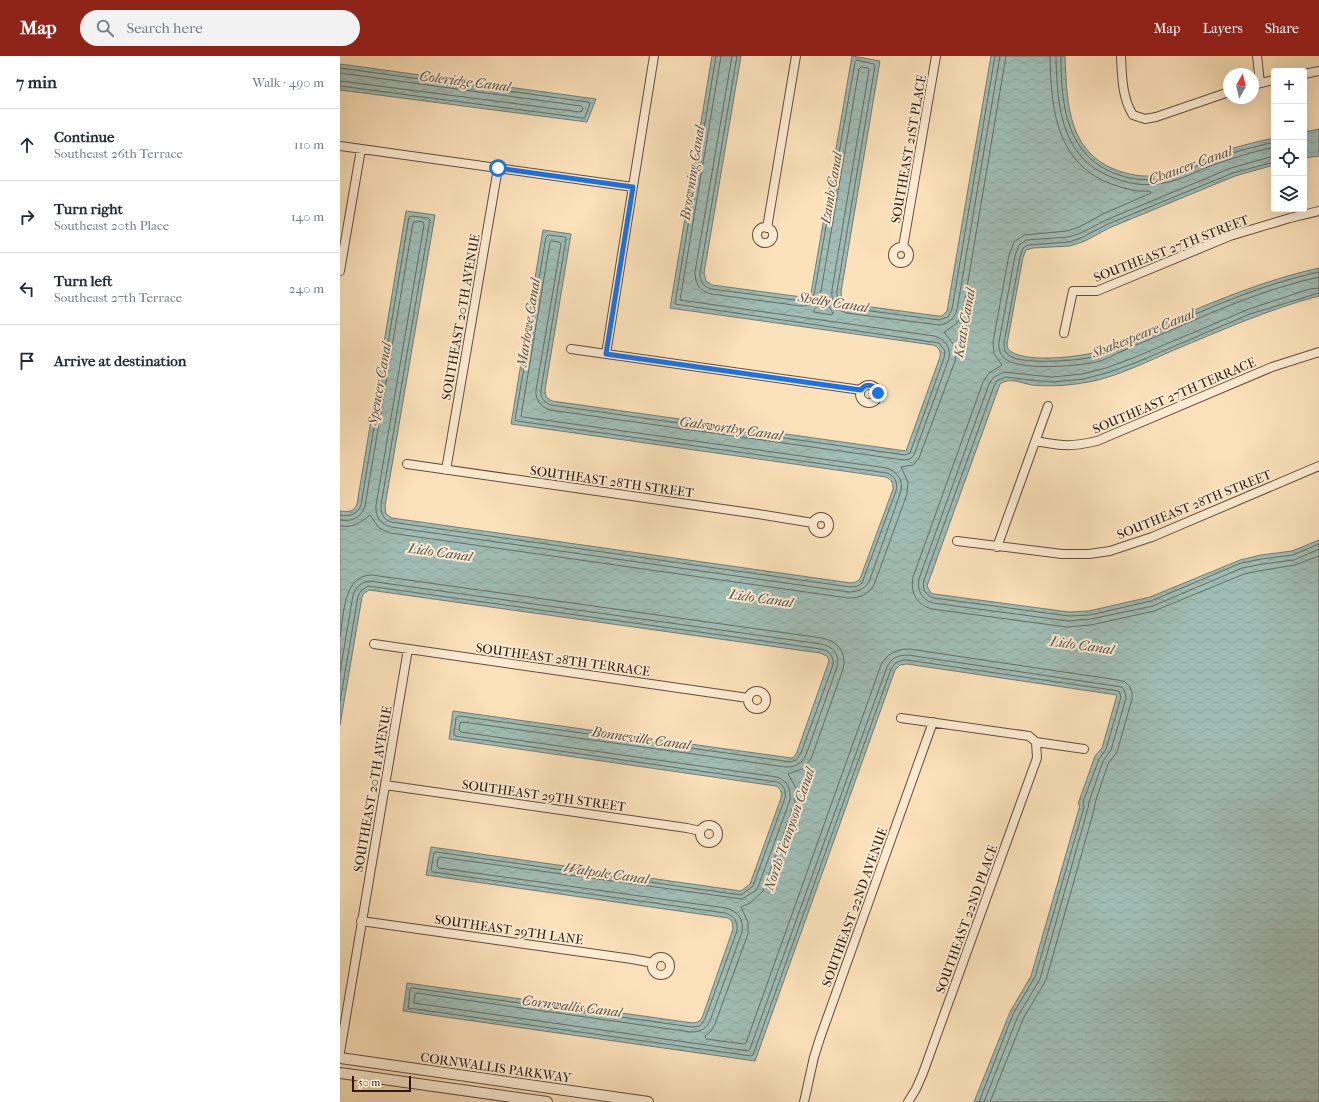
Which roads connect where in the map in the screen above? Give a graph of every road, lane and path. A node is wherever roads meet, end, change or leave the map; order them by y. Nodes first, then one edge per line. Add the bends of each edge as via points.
1 (654, 56) edge
2 (796, 56) edge
3 (936, 56) edge
4 (1121, 56) edge
5 (1257, 56) edge
6 (1257, 68) edge
7 (1319, 71) edge
8 (1307, 73) edge
9 (1271, 81) edge
10 (1259, 84) edge
11 (1223, 94) edge
12 (340, 146) edge
13 (361, 149) junction
14 (498, 168) junction
15 (633, 187) junction
16 (1319, 211) edge
17 (767, 228) dead end
18 (903, 247) dead end
19 (340, 271) edge
20 (1064, 333) dead end
21 (571, 349) dead end
22 (1319, 352) edge
23 (606, 354) junction
24 (861, 390) dead end
25 (1048, 406) dead end
26 (1036, 441) junction
27 (407, 464) dead end
28 (1319, 466) edge
29 (446, 470) junction
30 (813, 523) dead end
31 (957, 541) dead end
32 (997, 547) junction
33 (374, 644) dead end
34 (408, 649) junction
35 (748, 698) dead end
36 (901, 718) dead end
37 (933, 722) junction
38 (1036, 742) junction
39 (1084, 749) dead end
40 (385, 784) junction
41 (700, 831) dead end
42 (361, 921) junction
43 (652, 963) dead end
44 (340, 1052) edge
45 (340, 1058) edge
46 (340, 1073) edge
47 (552, 1089) junction
48 (549, 1102) edge
49 (648, 1102) edge
50 (804, 1102) edge
51 (908, 1102) edge

1 - 15 street
2 - 17 street
3 - 18 street, SOUTHEAST 21ST PLACE
4 - 11 street via 1125,94 1133,115 1145,119 1156,117
5 - 6 street
7 - 8 street
9 - 10 street
12 - 13 street
13 - 14 street
13 - 19 street
14 - 15 street
14 - 29 street, SOUTHEAST 20TH AVENUE
15 - 23 street
16 - 20 street, SOUTHEAST 27TH STREET via 1230,236 1097,291 1073,291
21 - 23 street
22 - 26 street, SOUTHEAST 27TH TERRACE via 1272,367 1097,441 1074,446 1058,446
23 - 24 street
25 - 26 street
26 - 32 street
27 - 29 street, SOUTHEAST 28TH STREET
28 - 32 street, SOUTHEAST 28TH STREET via 1152,537 1110,551 1062,554
29 - 30 street, SOUTHEAST 28TH STREET
31 - 32 street, SOUTHEAST 28TH STREET
33 - 34 street, SOUTHEAST 28TH TERRACE
34 - 35 street, SOUTHEAST 28TH TERRACE
34 - 40 street, SOUTHEAST 20TH AVENUE
36 - 37 street
37 - 38 street via 1029,736
37 - 50 street, SOUTHEAST 22ND AVENUE via 820,1038
38 - 39 street
38 - 51 street, SOUTHEAST 22ND PLACE via 1037,758 926,1065
40 - 41 street, SOUTHEAST 29TH STREET
40 - 42 street, SOUTHEAST 20TH AVENUE
42 - 43 street, SOUTHEAST 29TH LANE
42 - 44 street, SOUTHEAST 20TH AVENUE
45 - 47 street, CORNWALLIS PARKWAY
46 - 48 street
47 - 48 street
47 - 49 street, CORNWALLIS PARKWAY

